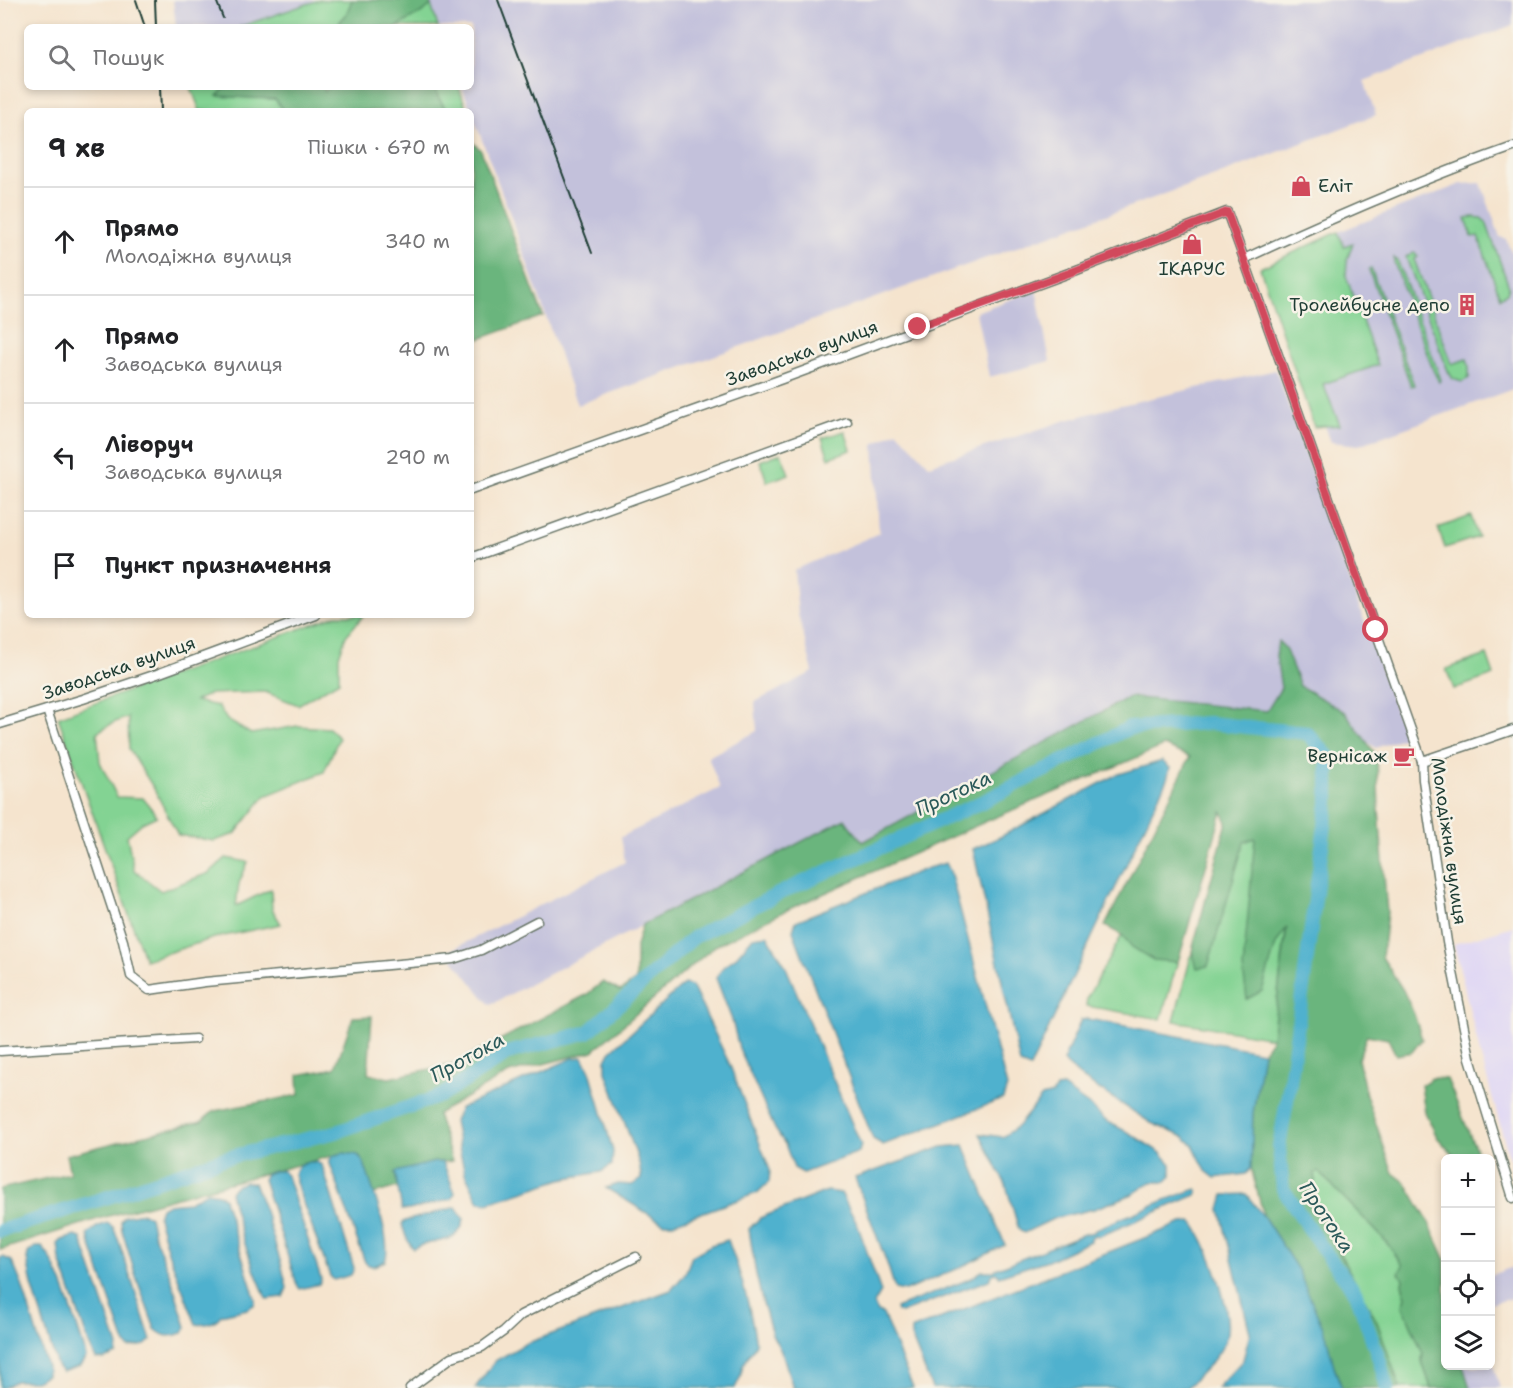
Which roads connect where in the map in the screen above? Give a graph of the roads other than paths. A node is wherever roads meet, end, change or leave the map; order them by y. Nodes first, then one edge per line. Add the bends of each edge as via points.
1 (1513, 147) edge
2 (1244, 259) junction
3 (847, 422) dead end
4 (474, 489) edge
5 (474, 557) edge
6 (308, 618) edge
7 (47, 710) junction
8 (0, 724) edge
9 (1513, 730) edge
10 (1422, 761) junction
11 (537, 921) dead end
12 (195, 1039) dead end
13 (0, 1051) edge
14 (1513, 1198) edge
15 (636, 1257) dead end
16 (410, 1388) edge

1 - 2 street via 1394,192
2 - 4 street, Заводська вулиця via 1227,212
2 - 10 street, Молодіжна вулиця
3 - 5 street
6 - 7 street, Заводська вулиця
7 - 8 street, Заводська вулиця
7 - 11 street via 131,976 149,990 453,959 481,950
9 - 10 street
10 - 14 street, Молодіжна вулиця via 1447,942 1470,1058
12 - 13 street
15 - 16 street via 521,1315 482,1347 452,1357

